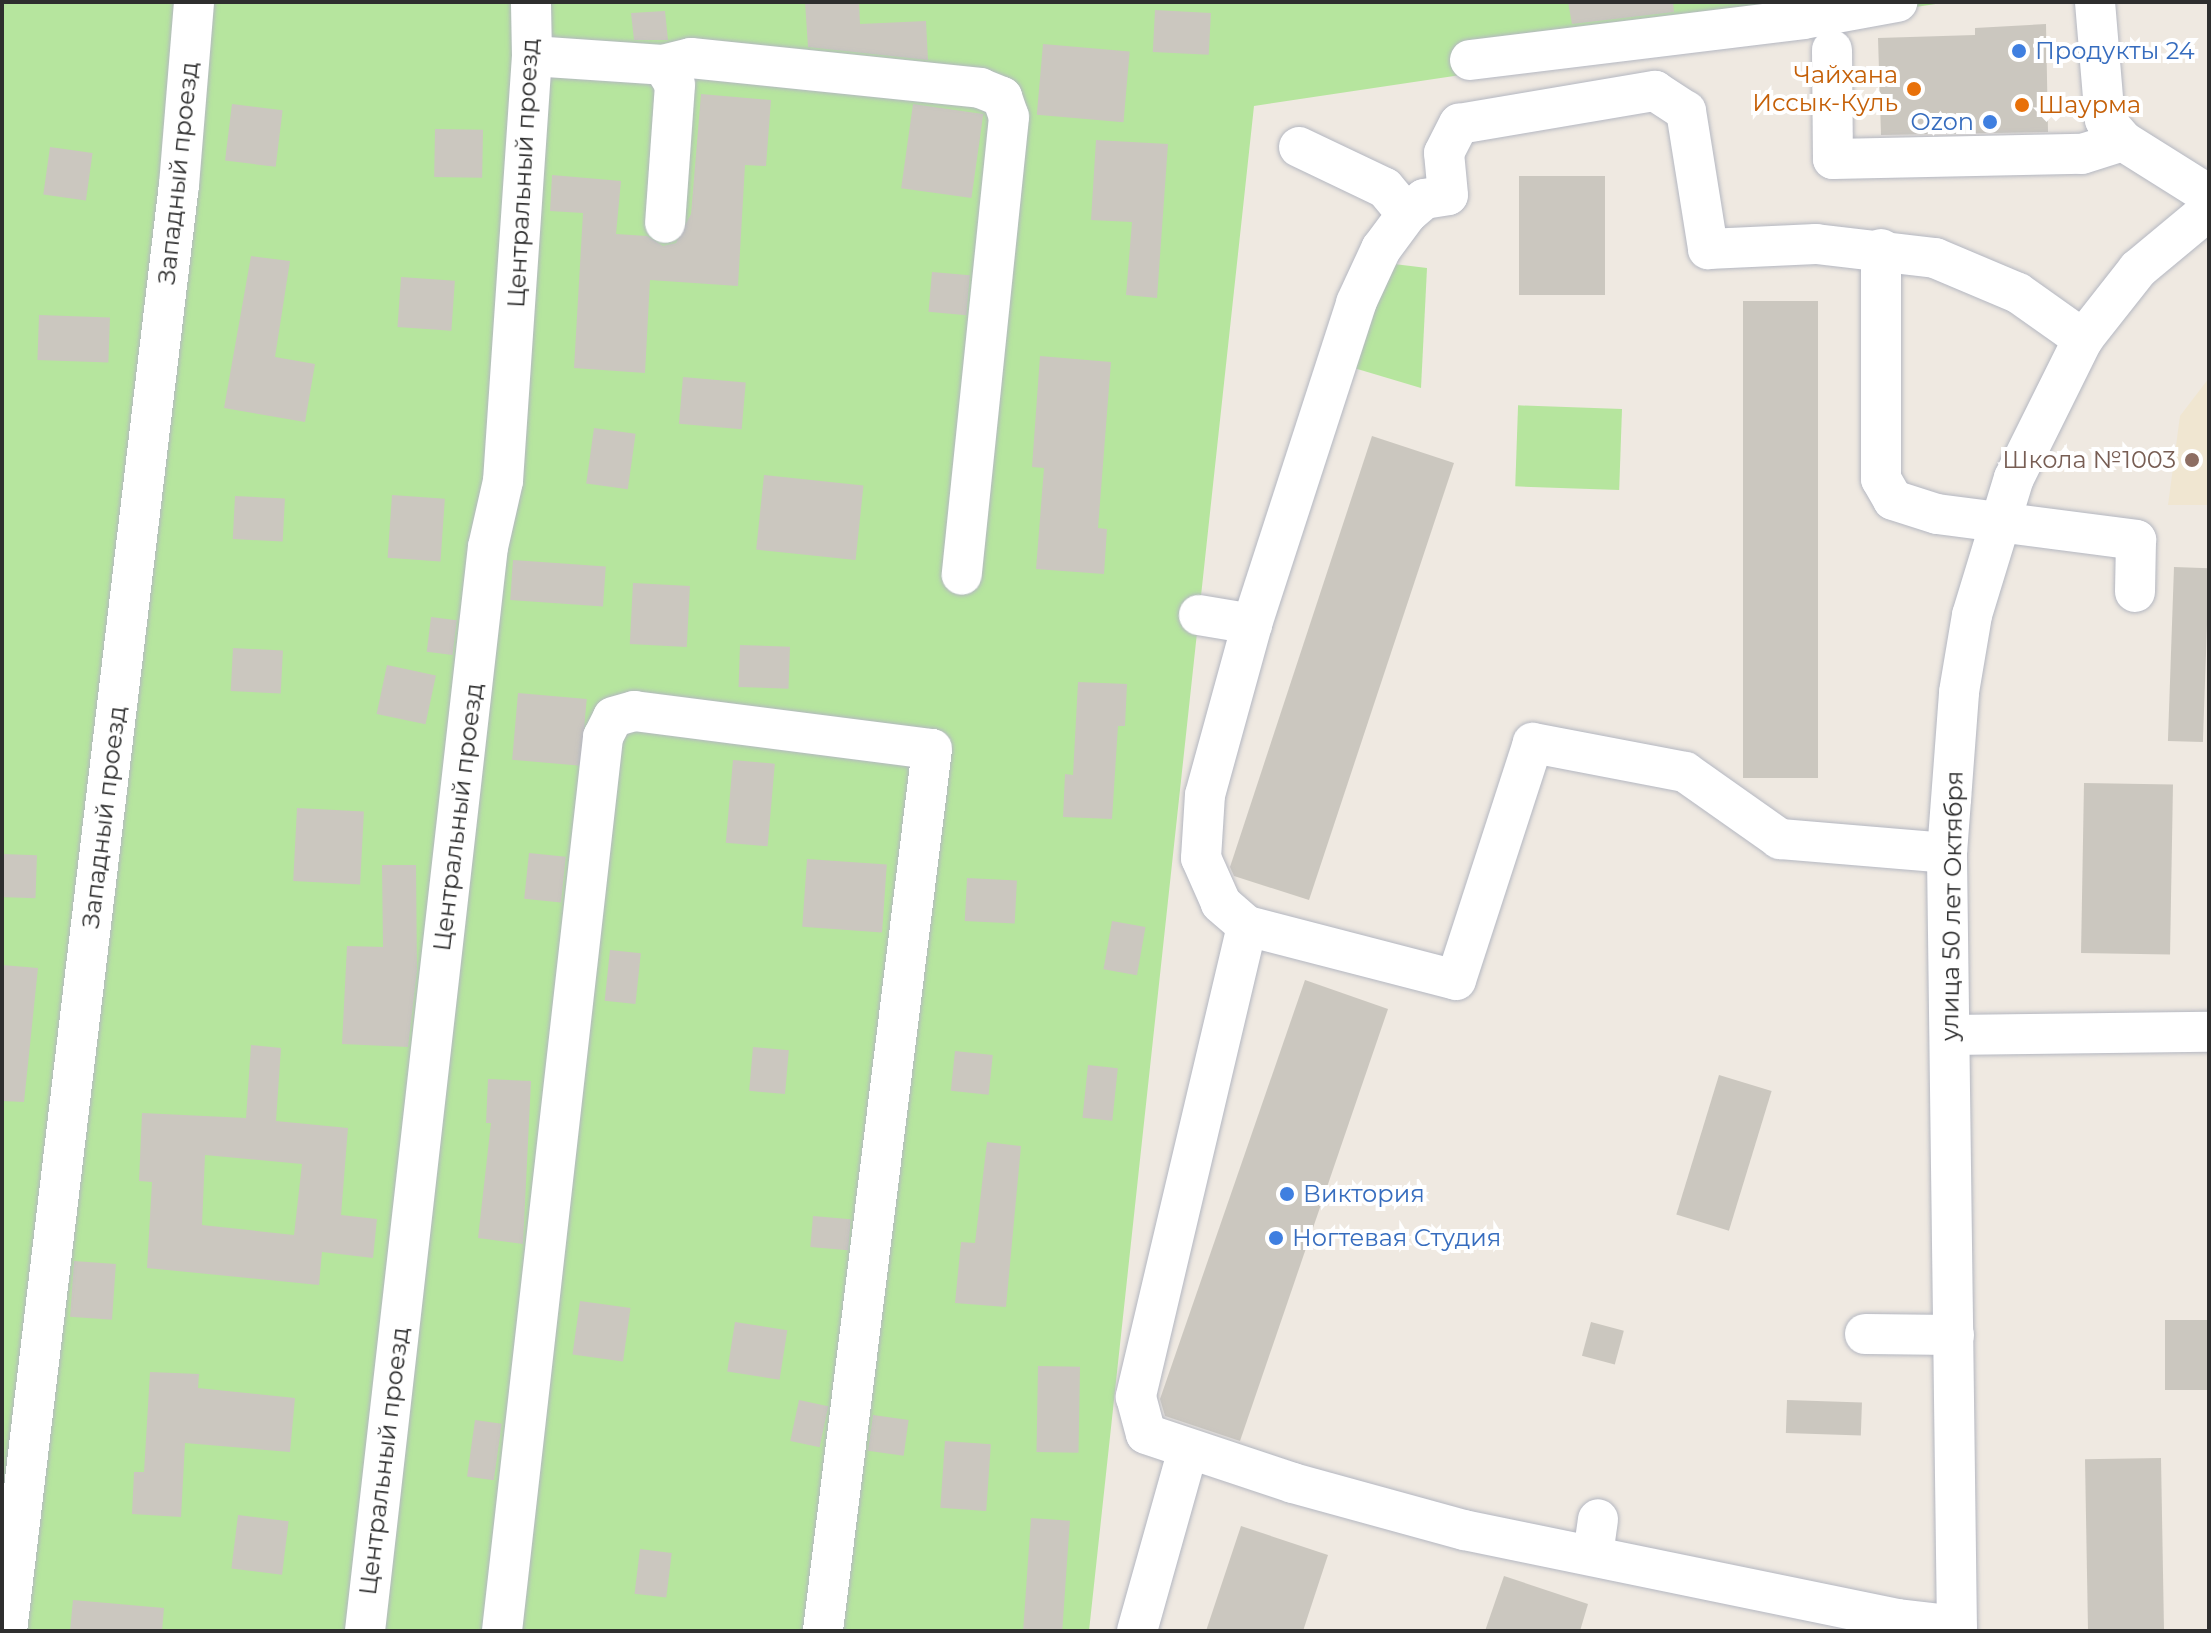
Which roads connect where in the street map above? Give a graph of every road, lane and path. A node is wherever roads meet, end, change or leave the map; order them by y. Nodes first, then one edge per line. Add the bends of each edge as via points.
1 (194, 2) edge
2 (531, 2) edge
3 (1897, 2) edge
4 (2095, 2) edge
5 (1832, 50) dead end
6 (532, 56) junction
7 (1470, 60) dead end
8 (663, 65) junction
9 (2123, 141) junction
10 (1299, 147) dead end
11 (2209, 195) edge
12 (2209, 210) edge
13 (1407, 214) junction
14 (665, 223) dead end
15 (1881, 249) junction
16 (2083, 339) junction
17 (1996, 523) junction
18 (962, 575) dead end
19 (2135, 592) dead end
20 (1199, 615) dead end
21 (1252, 624) junction
22 (1947, 853) junction
23 (1247, 926) junction
24 (2209, 1032) edge
25 (1950, 1035) junction
26 (1865, 1334) dead end
27 (1954, 1335) junction
28 (1188, 1449) junction
29 (1957, 1629) edge
30 (7, 1631) edge
31 (365, 1631) edge
32 (502, 1631) edge
33 (823, 1631) edge
34 (1137, 1631) edge

1 - 30 street, Западный проезд via 179,185
2 - 6 street, Центральный проезд
3 - 7 street via 1803,19
4 - 9 street via 2105,120
5 - 9 street via 1833,159 2082,154
6 - 8 street
6 - 31 street, Центральный проезд via 503,481 488,547
8 - 14 street via 675,85
8 - 18 street via 691,58 980,88 1002,97 1009,117
9 - 11 street
10 - 13 street via 1385,188
12 - 16 street, улица 50 лет Октября via 2138,269
13 - 15 street via 1424,199 1448,195 1444,153 1459,124 1655,91 1686,111 1708,249 1816,244
13 - 21 street via 1381,249 1356,303
15 - 16 street via 1935,258 2018,293
15 - 17 street via 1881,479 1893,500
16 - 17 street, улица 50 лет Октября via 2039,421
17 - 19 street via 2136,540
17 - 22 street, улица 50 лет Октября via 1959,692
20 - 21 street
21 - 23 street via 1205,795 1201,858 1221,903
22 - 23 street via 1780,839 1685,772 1533,743 1456,980
22 - 25 street, улица 50 лет Октября
23 - 28 street via 1136,1397 1146,1434
24 - 25 street
25 - 27 street, улица 50 лет Октября
26 - 27 street
27 - 29 street, улица 50 лет Октября
28 - 29 street via 1464,1530 1596,1537 1898,1619
28 - 34 street
32 - 33 street via 603,737 613,717 634,711 932,749

